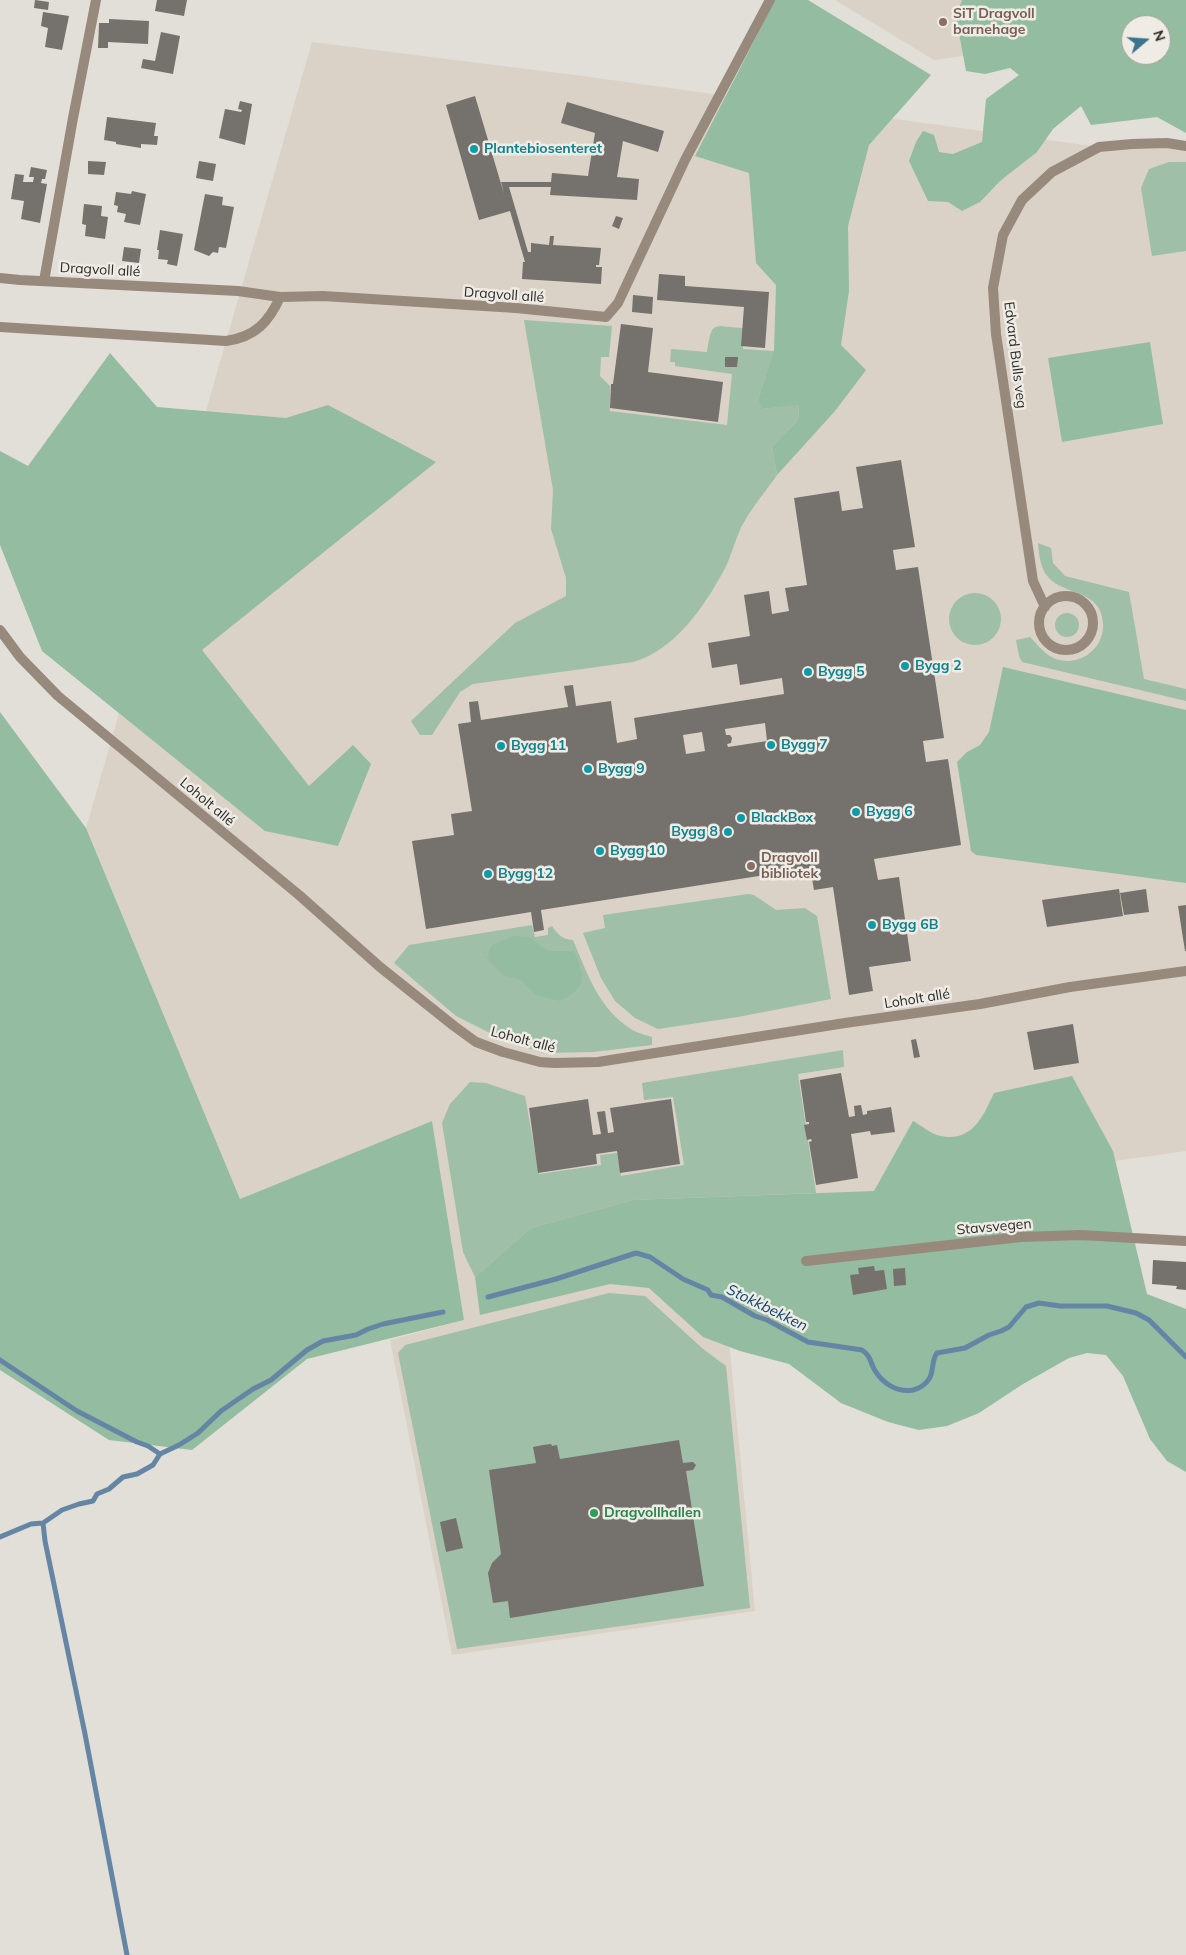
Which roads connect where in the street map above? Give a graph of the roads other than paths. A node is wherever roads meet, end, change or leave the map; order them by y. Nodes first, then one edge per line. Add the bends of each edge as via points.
1 (96, 0) edge
2 (770, 0) edge
3 (1186, 146) edge
4 (0, 278) edge
5 (44, 282) junction
6 (280, 297) junction
7 (0, 327) edge
8 (1045, 607) junction
9 (0, 630) edge
10 (1186, 971) edge
11 (1186, 1241) edge
12 (806, 1261) dead end

1 - 5 street, Dragvoll allé
2 - 6 street, Dragvoll allé via 684,160 618,303 606,317 323,296
3 - 8 street, Edvard Bulls veg via 1167,143 1099,147 1052,172 1022,200 1003,236 993,288 996,334 1033,581
4 - 5 street, Dragvoll allé
5 - 6 street, Dragvoll allé
6 - 7 street via 265,323 246,337 226,341
8 - 8 street via 1060,597 1078,599 1085,604 1093,621 1089,638 1074,649 1065,650 1048,644 1040,628
9 - 10 street, Loholt allé via 20,657 58,696 299,895 380,967 476,1042 503,1052 554,1064 598,1062
11 - 12 street, Stavsvegen via 1080,1235 1021,1236

